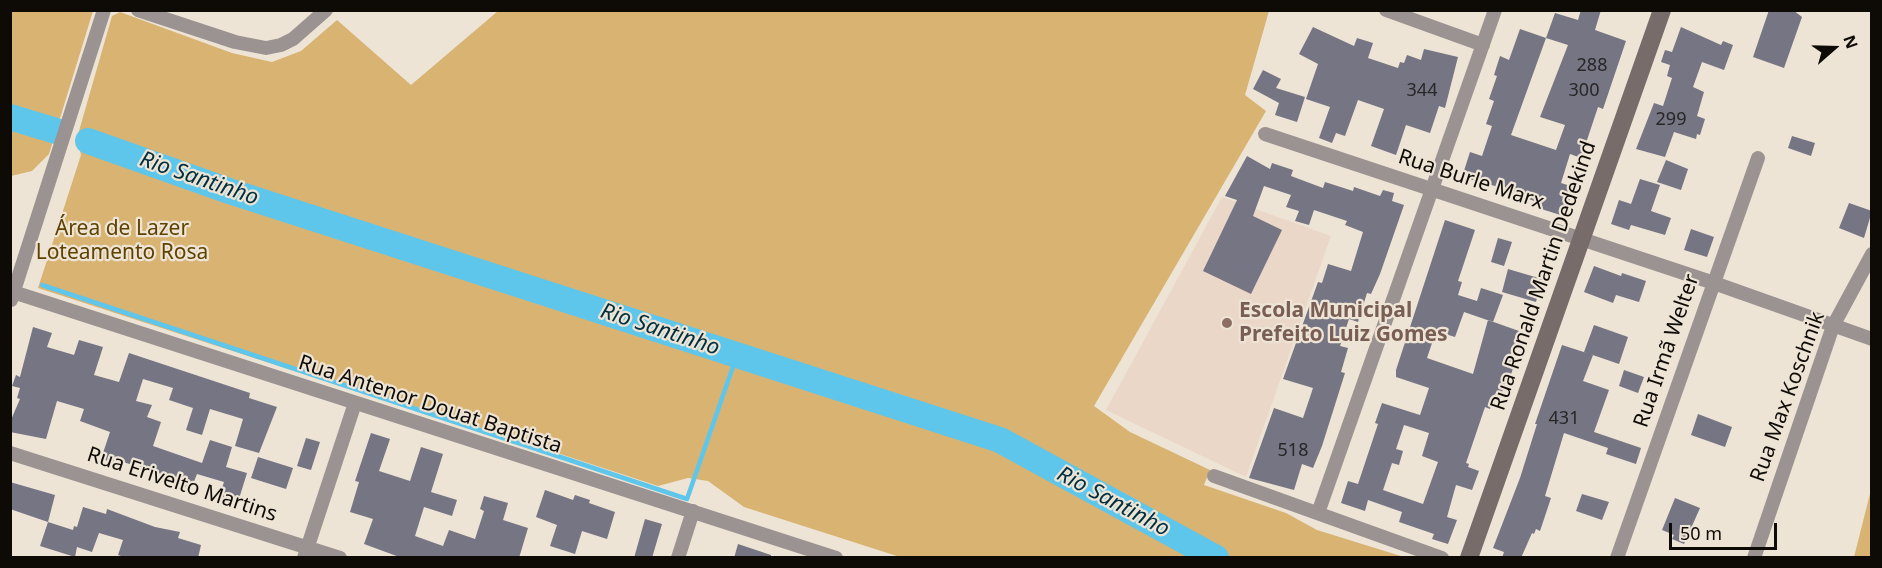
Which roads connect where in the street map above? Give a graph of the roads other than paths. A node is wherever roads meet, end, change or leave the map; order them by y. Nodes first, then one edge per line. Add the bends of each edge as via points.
1 (104, 10) edge
2 (138, 10) edge
3 (326, 10) edge
4 (1386, 10) edge
5 (1495, 10) edge
6 (1662, 10) edge
7 (1483, 45) junction
8 (1265, 134) dead end
9 (1758, 158) dead end
10 (1432, 190) junction
11 (1581, 238) junction
12 (1872, 254) edge
13 (1714, 282) junction
14 (11, 295) edge
15 (1833, 326) junction
16 (1872, 339) edge
17 (355, 402) junction
18 (10, 453) edge
19 (1214, 476) dead end
20 (693, 511) junction
21 (1318, 513) junction
22 (306, 552) edge
23 (340, 558) edge
24 (678, 558) edge
25 (836, 558) edge
26 (1442, 558) edge
27 (1469, 558) edge
28 (1617, 558) edge
29 (1754, 558) edge

1 - 14 street
2 - 3 street via 266,48 282,45 306,30
4 - 7 street
5 - 7 street
6 - 11 street, Rua Ronald Martin Dedekind
7 - 10 street
8 - 10 street, Rua Burle Marx
9 - 13 street, Rua Irmã Welter
10 - 11 street, Rua Burle Marx
10 - 21 street
11 - 13 street, Rua Burle Marx
11 - 27 street, Rua Ronald Martin Dedekind
12 - 15 street, Rua Max Koschnik
13 - 15 street, Rua Burle Marx
13 - 28 street, Rua Irmã Welter
14 - 17 street, Rua Antenor Douat Baptista
15 - 16 street, Rua Burle Marx
15 - 29 street, Rua Max Koschnik
17 - 20 street, Rua Antenor Douat Baptista
17 - 22 street
18 - 22 street, Rua Erivelto Martins
19 - 21 street
20 - 24 street
20 - 25 street, Rua Antenor Douat Baptista
21 - 26 street
22 - 23 street, Rua Erivelto Martins

